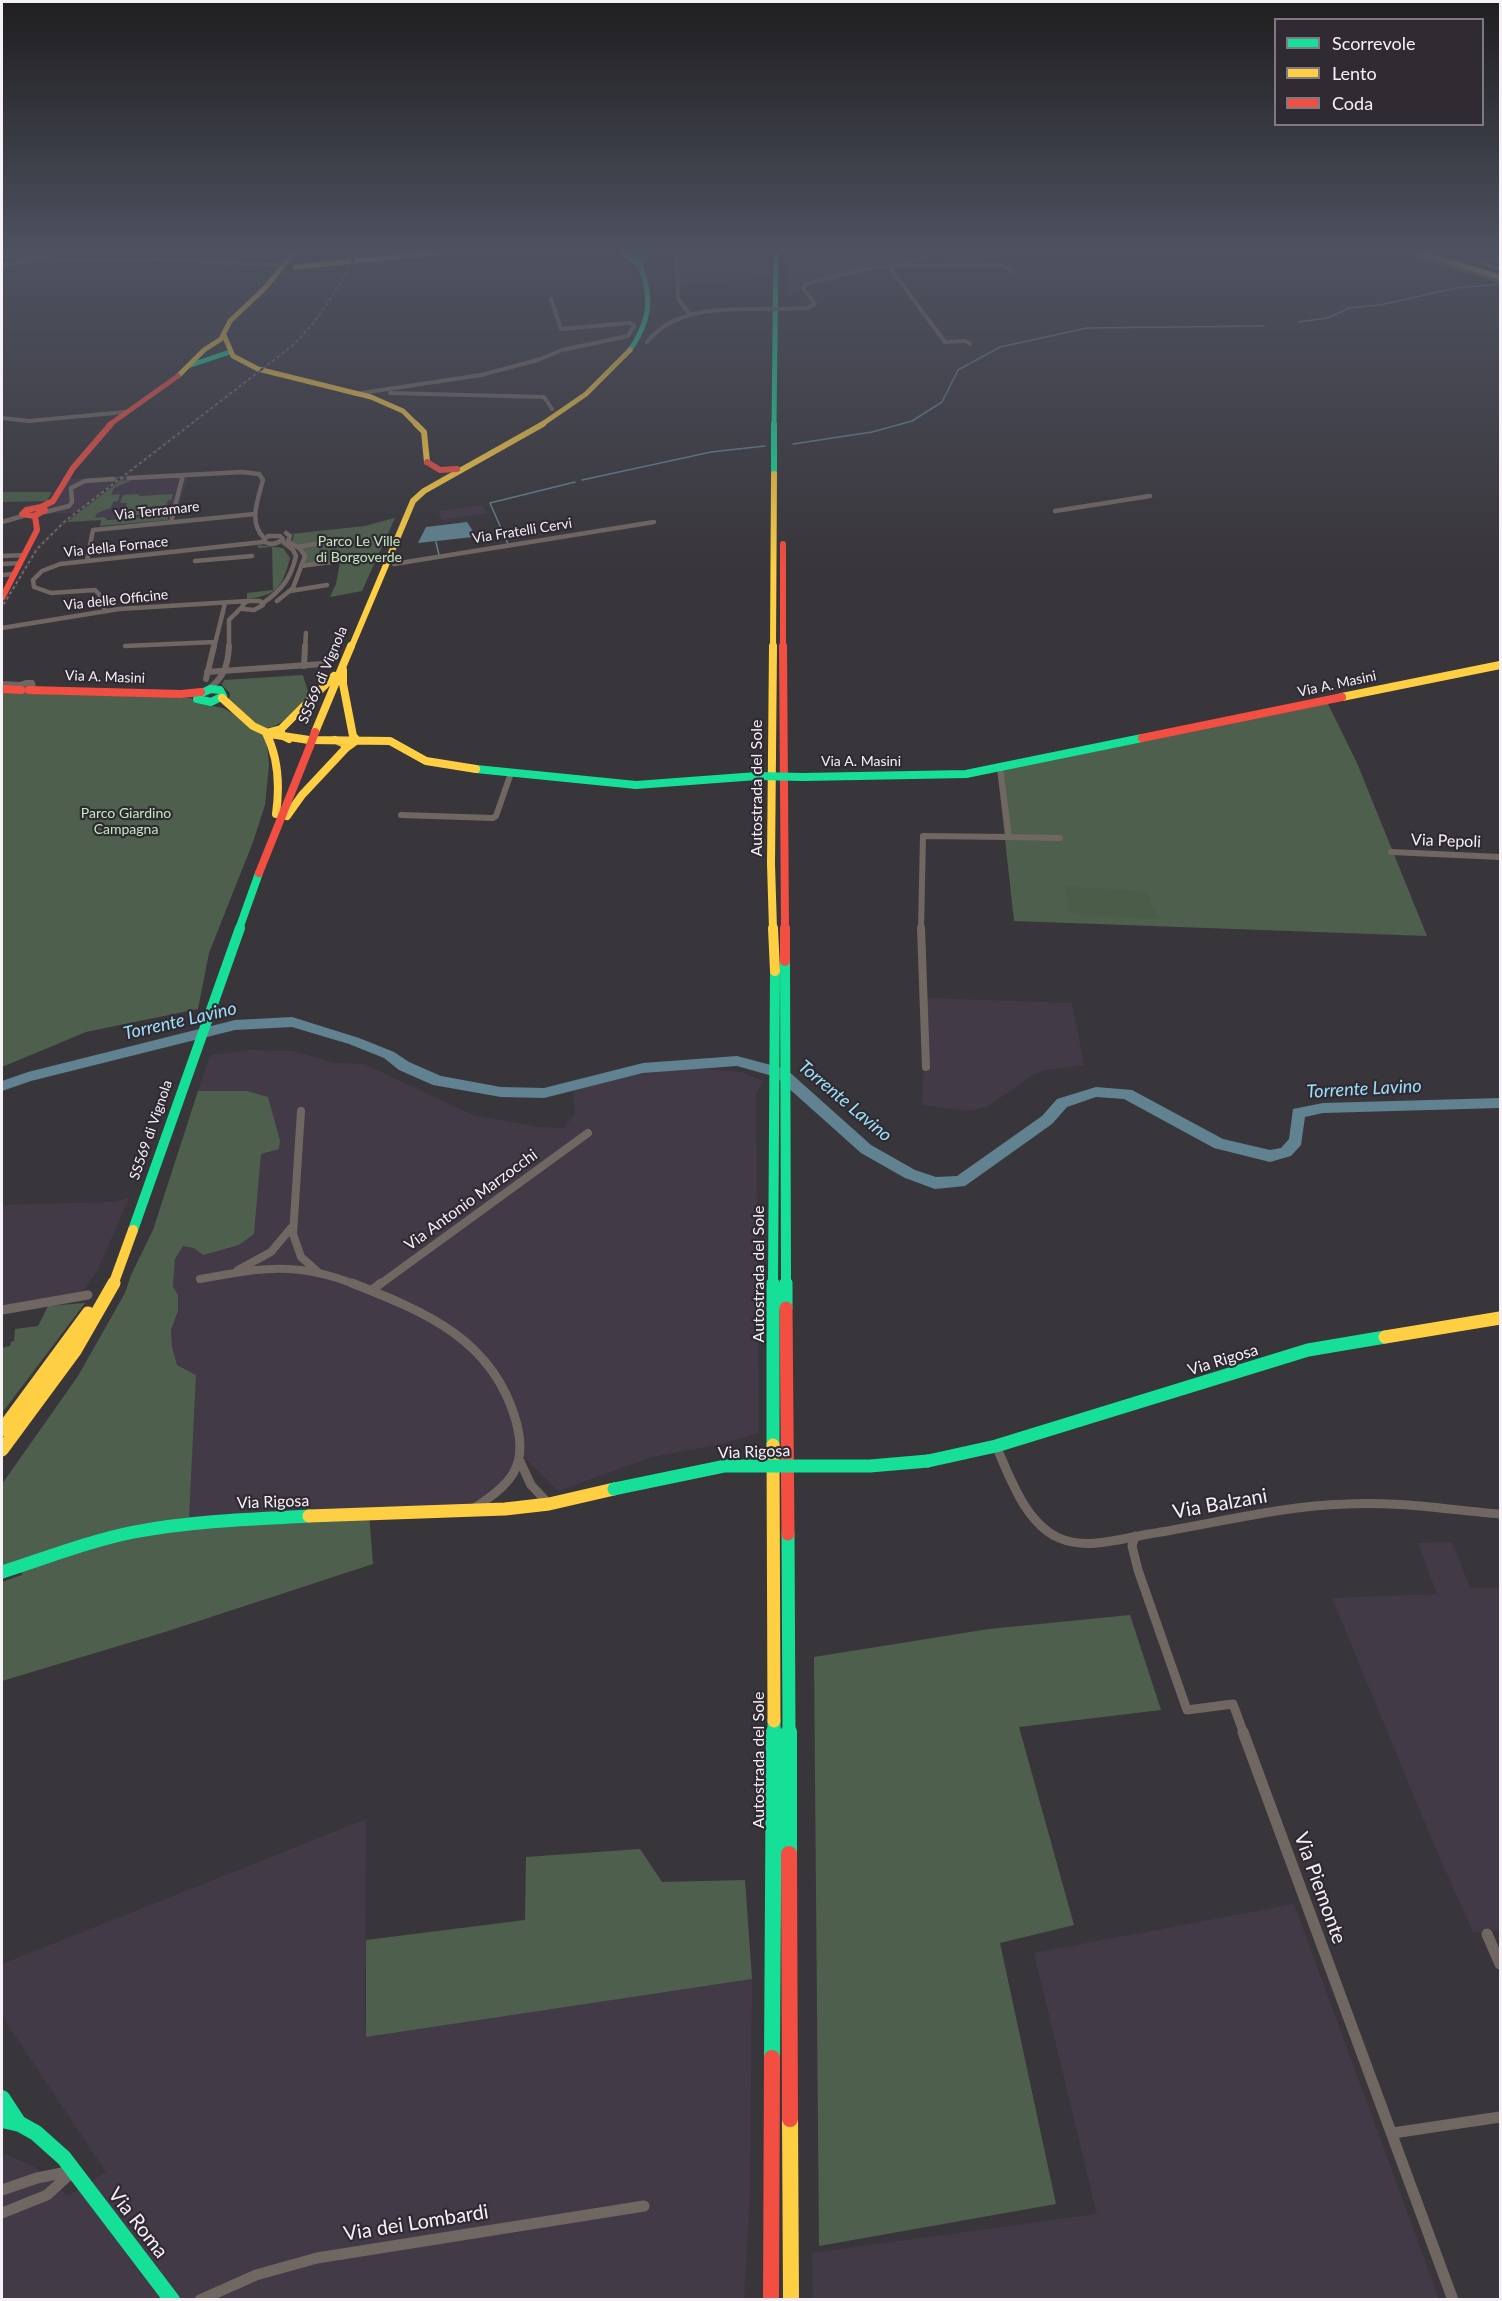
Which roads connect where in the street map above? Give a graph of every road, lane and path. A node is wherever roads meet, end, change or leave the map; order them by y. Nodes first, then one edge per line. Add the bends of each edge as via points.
1 (218, 356) edge
2 (236, 356) edge
3 (547, 356) edge
4 (625, 356) edge
5 (775, 356) edge
6 (783, 356) edge
7 (197, 357) edge
8 (211, 359) junction
9 (249, 365) junction
10 (189, 366) junction
11 (385, 389) junction
12 (355, 394) junction
13 (552, 409) dead end
14 (125, 412) junction
15 (2, 418) edge
16 (427, 462) junction
17 (470, 465) junction
18 (183, 475) junction
19 (129, 478) tunnel mouth
20 (113, 479) tunnel mouth
21 (424, 491) junction
22 (1150, 496) dead end
23 (1055, 511) dead end
24 (40, 512) junction
25 (255, 514) junction
26 (23, 516) joint
27 (2, 522) edge
28 (171, 522) junction
29 (654, 522) dead end
30 (286, 533) dead end
31 (259, 534) junction
32 (270, 536) junction
33 (345, 539) dead end
34 (264, 540) junction
35 (282, 541) junction
36 (273, 544) junction
37 (287, 546) junction
38 (297, 547) junction
39 (2, 556) edge
40 (252, 556) dead end
41 (23, 559) junction
42 (87, 561) junction
43 (195, 561) dead end
44 (339, 561) dead end
45 (2, 564) edge
46 (394, 564) dead end
47 (301, 566) junction
48 (15, 574) junction
49 (2, 575) edge
50 (327, 585) dead end
51 (5, 587) edge
52 (290, 591) junction
53 (2, 598) edge
54 (276, 598) junction
55 (257, 600) junction
56 (248, 601) junction
57 (225, 603) junction
58 (234, 603) junction
59 (263, 603) junction
60 (242, 606) junction
61 (251, 610) junction
62 (105, 611) junction
63 (234, 614) junction
64 (2, 628) edge
65 (306, 633) dead end
66 (215, 642) junction
67 (125, 646) dead end
68 (323, 664) dead end
69 (343, 665) junction
70 (1500, 665) edge
71 (304, 666) junction
72 (226, 671) junction
73 (207, 672) junction
74 (2, 684) edge
75 (23, 688) junction
76 (2, 689) edge
77 (203, 690) junction
78 (220, 690) junction
79 (210, 702) junction
80 (229, 707) junction
81 (281, 729) junction
82 (266, 733) junction
83 (355, 736) junction
84 (289, 739) junction
85 (335, 740) junction
86 (272, 747) junction
87 (346, 748) junction
88 (1000, 768) junction
89 (511, 773) junction
90 (401, 815) dead end
91 (272, 837) junction
92 (1009, 837) junction
93 (1060, 838) dead end
94 (1391, 852) dead end
95 (1500, 857) edge
96 (926, 1067) dead end
97 (301, 1111) dead end
98 (588, 1133) dead end
99 (138, 1215) junction
100 (292, 1227) junction
101 (318, 1271) junction
102 (235, 1272) junction
103 (200, 1279) dead end
104 (372, 1290) junction
105 (88, 1295) dead end
106 (2, 1310) edge
107 (1500, 1318) edge
108 (2, 1430) edge
109 (996, 1446) junction
110 (2, 1450) edge
111 (520, 1461) junction
112 (549, 1504) junction
113 (471, 1510) junction
114 (1500, 1514) edge
115 (1135, 1536) junction
116 (2, 1572) edge
117 (1487, 1934) dead end
118 (1500, 1964) edge
119 (2, 2098) edge
120 (1500, 2117) edge
121 (2, 2120) edge
122 (19, 2124) junction
123 (1393, 2133) junction
124 (73, 2170) junction
125 (2, 2190) edge
126 (644, 2206) dead end
127 (2, 2213) edge
128 (172, 2300) edge
129 (200, 2300) edge
130 (771, 2300) edge
131 (791, 2300) edge
132 (1453, 2300) edge

1 - 8 main road
2 - 9 main road
3 - 11 street via 448,382
4 - 17 main road, SS569 di Vignola via 576,401
5 - 130 main road, Autostrada del Sole via 771,864 776,985
6 - 131 main road, Autostrada del Sole
7 - 10 main road
8 - 9 main road
8 - 10 main road
9 - 12 main road
10 - 14 main road
11 - 12 street
11 - 13 street via 383,392 389,393 544,397
12 - 16 main road via 392,405 415,419 428,436
14 - 15 street via 29,421
14 - 24 main road via 105,428 53,501
16 - 17 main road via 441,471
16 - 21 main road via 432,479
17 - 21 main road, SS569 di Vignola
18 - 19 street
18 - 25 street via 259,474 263,480
18 - 28 street
20 - 24 street via 76,484 71,488 69,506
21 - 69 main road, SS569 di Vignola via 407,510
22 - 23 street
24 - 26 main road
24 - 41 main road via 37,530
25 - 28 street, Via Terramare
25 - 31 street
26 - 27 street
28 - 42 street, Via Terramare via 93,530
29 - 46 street, Via Fratelli Cervi
30 - 38 street via 291,536 288,541
31 - 32 street
31 - 34 street
32 - 34 street
32 - 35 street via 280,536
33 - 38 street
34 - 36 street
34 - 42 street, Via della Fornace
35 - 36 street
35 - 37 street
36 - 37 street
37 - 54 street via 295,554 295,561 286,586
38 - 47 street via 305,556
39 - 41 street
40 - 43 street
41 - 45 street
41 - 48 main road
42 - 62 street, Via della Fornace via 47,568 32,583 38,590 51,593 95,590
44 - 47 street
47 - 52 street
48 - 49 street
48 - 51 main road
50 - 52 street
51 - 53 main road
52 - 54 street
54 - 55 street, Via delle Officine
54 - 59 street
55 - 56 street, Via delle Officine
55 - 59 street
56 - 58 street, Via delle Officine
56 - 60 street
57 - 58 street, Via delle Officine
57 - 62 street, Via delle Officine
57 - 66 street
58 - 60 street, Via delle Officine
59 - 61 street via 261,608
60 - 61 street, Via delle Officine
60 - 63 street
61 - 63 street
62 - 64 street, Via delle Officine
63 - 72 street via 229,620
65 - 71 street
66 - 67 street
66 - 73 street
68 - 71 street
69 - 81 main road
69 - 83 main road
69 - 91 main road, SS569 di Vignola, bridge
70 - 88 main road, Via A. Masini
71 - 72 street
72 - 73 street
72 - 78 street
73 - 77 street
74 - 75 street
75 - 76 main road, Via A. Masini
75 - 77 main road, Via A. Masini via 181,694
77 - 78 main road, Via A. Masini
77 - 79 main road, Via A. Masini
78 - 79 main road
78 - 80 main road, Via A. Masini
79 - 80 main road, Via A. Masini
80 - 82 main road, Via A. Masini
81 - 82 main road
81 - 84 main road
82 - 84 main road, Via A. Masini
82 - 86 main road
83 - 85 main road
83 - 87 main road
83 - 89 main road, Via A. Masini via 390,741 427,762
84 - 85 main road, Via A. Masini
84 - 86 main road
85 - 87 main road
86 - 91 main road via 279,782
87 - 91 main road via 302,795
88 - 89 main road, Via A. Masini, bridge via 951,775 757,776 636,785
88 - 92 street
89 - 90 street via 492,818
91 - 99 main road, SS569 di Vignola
92 - 93 street
92 - 96 street via 923,836 921,916
94 - 95 street, Via Pepoli
97 - 100 street
98 - 104 street, Via Antonio Marzocchi
99 - 108 main road, SS569 di Vignola via 104,1289
99 - 110 main road, SS569 di Vignola via 115,1282 80,1341
100 - 101 street via 298,1254
100 - 102 street via 271,1252
101 - 102 street
101 - 104 street
102 - 103 street
104 - 111 street via 434,1317 483,1359 508,1396 515,1416
105 - 106 street
107 - 109 main road, Via Rigosa via 1300,1352
109 - 112 main road, Via Rigosa, bridge via 928,1461 870,1466 725,1466
109 - 115 street, Via Balzani via 1032,1514 1058,1538 1081,1543
111 - 112 street via 525,1479
111 - 113 street via 511,1478
112 - 113 main road, Via Rigosa
113 - 116 main road, Via Rigosa via 233,1518 173,1525 108,1538
114 - 115 street, Via Balzani via 1388,1502 1324,1505
115 - 123 street, Via Piemonte via 1132,1546 1138,1570 1187,1710 1233,1704
117 - 118 street
119 - 122 main road, Via Roma
120 - 123 street
121 - 122 main road, Via Roma
122 - 124 main road, Via Roma via 49,2145
123 - 132 street, Via Piemonte
124 - 125 street
124 - 127 street via 47,2195
124 - 128 main road, Via Roma
126 - 129 street, Via dei Lombardi via 317,2258 256,2275

